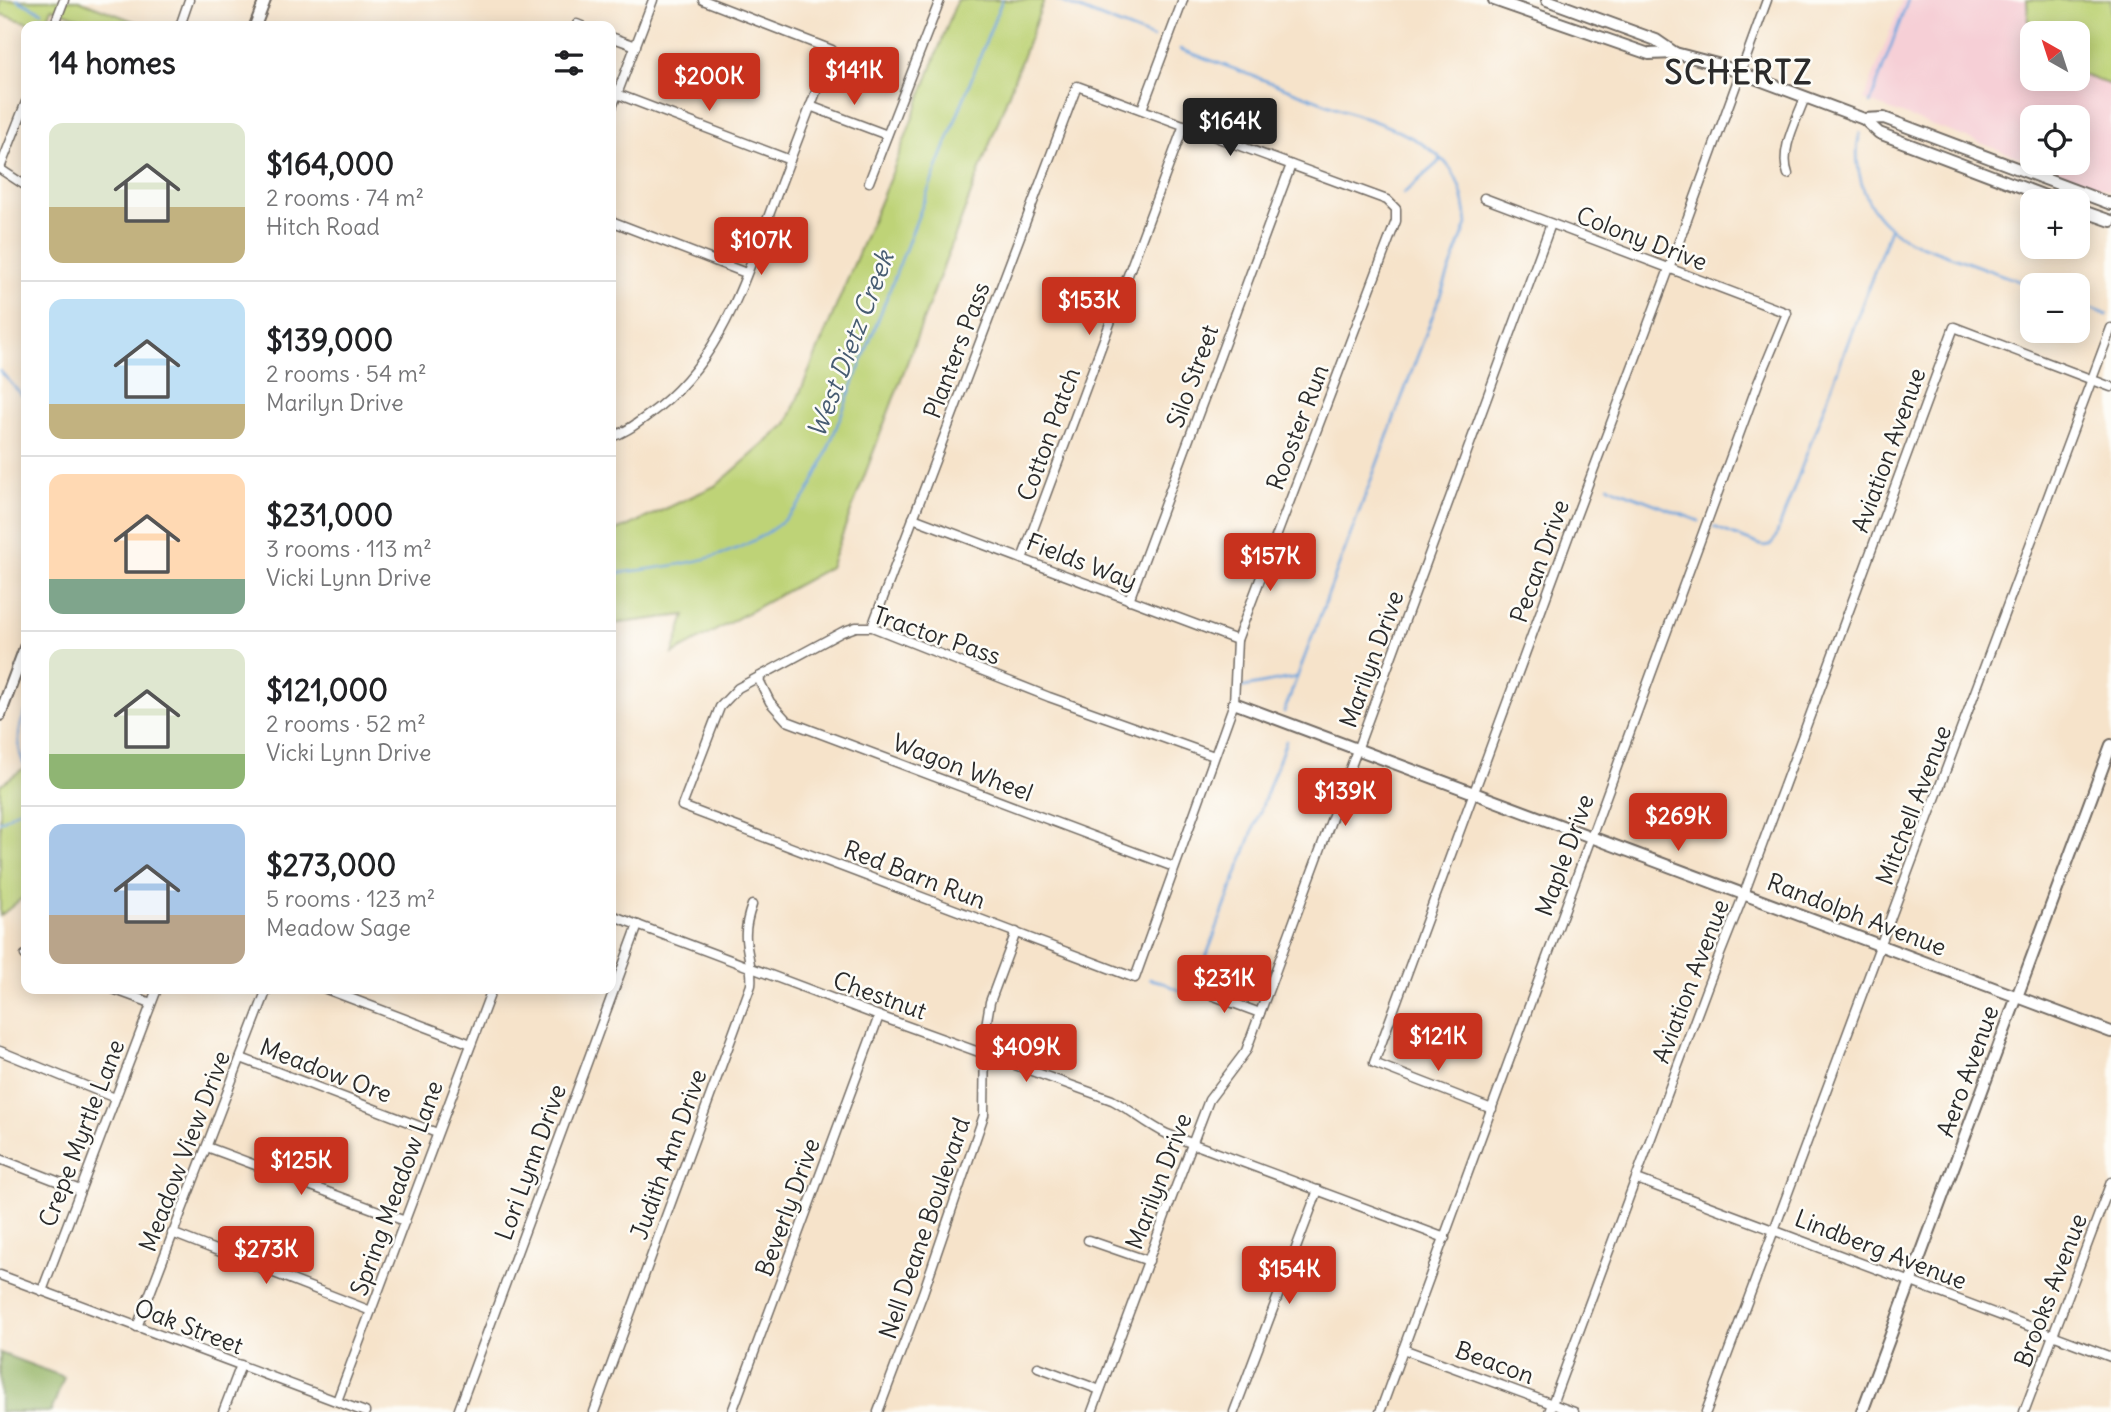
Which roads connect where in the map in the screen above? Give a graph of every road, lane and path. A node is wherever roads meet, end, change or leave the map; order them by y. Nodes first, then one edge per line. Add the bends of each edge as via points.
1 (64, 0) edge
2 (189, 0) edge
3 (265, 0) edge
4 (653, 0) edge
5 (703, 0) edge
6 (940, 0) edge
7 (1183, 0) edge
8 (1494, 0) edge
9 (1547, 0) edge
10 (1767, 0) edge
11 (1582, 12) junction
12 (56, 21) edge
13 (182, 21) edge
14 (257, 21) edge
15 (1574, 28) junction
16 (1627, 29) junction
17 (616, 39) edge
18 (1620, 45) junction
19 (636, 46) junction
20 (1675, 53) junction
21 (1741, 72) junction
22 (617, 94) joint
23 (1805, 97) junction
24 (810, 106) junction
25 (1142, 109) junction
26 (21, 116) edge
27 (1884, 118) junction
28 (1864, 120) junction
29 (1184, 125) junction
30 (1879, 133) junction
31 (887, 135) junction
32 (1951, 144) junction
33 (1946, 159) junction
34 (790, 160) junction
35 (1291, 165) junction
36 (0, 168) edge
37 (1788, 174) dead end
38 (869, 182) dead end
39 (21, 183) edge
40 (2026, 189) edge
41 (1484, 198) dead end
42 (2111, 204) edge
43 (2090, 214) edge
44 (2111, 221) edge
45 (616, 223) edge
46 (1551, 224) junction
47 (1669, 269) junction
48 (747, 274) junction
49 (1787, 313) joint
50 (2111, 328) edge
51 (2093, 380) junction
52 (2111, 387) edge
53 (616, 435) edge
54 (913, 518) junction
55 (1022, 559) junction
56 (1129, 600) junction
57 (872, 627) junction
58 (1237, 640) junction
59 (21, 658) edge
60 (758, 678) junction
61 (1234, 703) junction
62 (0, 715) edge
63 (2111, 745) edge
64 (1359, 750) junction
65 (1214, 756) junction
66 (1475, 793) junction
67 (682, 806) joint
68 (1592, 837) junction
69 (1174, 867) junction
70 (1744, 894) junction
71 (752, 905) dead end
72 (616, 917) edge
73 (638, 925) junction
74 (1016, 932) junction
75 (1881, 946) junction
76 (751, 967) junction
77 (1135, 978) joint
78 (616, 985) edge
79 (1198, 990) dead end
80 (127, 994) edge
81 (155, 994) edge
82 (265, 994) edge
83 (339, 994) edge
84 (490, 994) edge
85 (612, 994) edge
86 (2017, 996) junction
87 (151, 1003) junction
88 (1260, 1013) junction
89 (879, 1016) junction
90 (2111, 1032) edge
91 (471, 1044) junction
92 (0, 1051) edge
93 (985, 1054) junction
94 (241, 1058) junction
95 (115, 1098) junction
96 (1492, 1109) junction
97 (437, 1133) junction
98 (1193, 1143) junction
99 (207, 1147) junction
100 (0, 1160) edge
101 (1637, 1179) junction
102 (2111, 1182) edge
103 (80, 1190) junction
104 (1318, 1190) junction
105 (405, 1221) junction
106 (1774, 1230) junction
107 (172, 1233) junction
108 (1445, 1238) junction
109 (1088, 1240) dead end
110 (1149, 1261) junction
111 (0, 1275) edge
112 (1910, 1281) junction
113 (42, 1291) junction
114 (371, 1311) junction
115 (137, 1327) junction
116 (2053, 1335) junction
117 (1403, 1349) junction
118 (2111, 1357) edge
119 (241, 1365) junction
120 (1038, 1367) dead end
121 (1100, 1390) junction
122 (337, 1401) junction
123 (1551, 1408) edge
124 (223, 1412) edge
125 (365, 1412) edge
126 (458, 1412) edge
127 (593, 1412) edge
128 (732, 1412) edge
129 (878, 1412) edge
130 (1092, 1412) edge
131 (1234, 1412) edge
132 (1380, 1412) edge
133 (1574, 1412) edge
134 (1706, 1412) edge
135 (1861, 1412) edge
136 (2024, 1412) edge

1 - 12 street
2 - 13 street
3 - 14 street
4 - 19 street
5 - 24 street via 832,50
6 - 31 street
7 - 25 street
8 - 15 street
9 - 11 street
10 - 21 street, Pecan Drive
11 - 15 street
11 - 16 street
15 - 18 street
16 - 18 street
16 - 20 street
17 - 19 street
18 - 20 street via 1649,54
19 - 22 street
20 - 21 street
21 - 23 street
21 - 47 street, Pecan Drive
22 - 34 street
23 - 28 street
23 - 37 street via 1786,151
24 - 31 street
24 - 34 street
25 - 29 street
25 - 54 street, Planters Pass via 1077,86
26 - 36 street
27 - 28 street
27 - 30 street
27 - 32 street
28 - 30 street
29 - 35 street
29 - 55 street, Cotton Patch
30 - 33 street
31 - 38 street
32 - 33 street
32 - 42 street
33 - 40 street
34 - 48 street
35 - 56 street, Silo Street
35 - 58 street, Rooster Run via 1387,200 1396,208 1396,221
36 - 39 street
41 - 46 street, Colony Drive
43 - 44 street
45 - 48 street
46 - 47 street, Colony Drive
46 - 64 street, Marilyn Drive
47 - 49 street, Colony Drive
47 - 66 street, Pecan Drive
48 - 53 street via 726,325 699,366 666,402
49 - 68 street, Maple Drive
50 - 51 street, Mitchell Avenue
51 - 52 street
51 - 70 street, Aviation Avenue via 1954,327
51 - 75 street, Mitchell Avenue
54 - 55 street, Fields Way
54 - 57 street, Planters Pass
55 - 56 street, Fields Way
56 - 58 street, Fields Way
57 - 60 street, Tractor Pass via 842,632
57 - 65 street, Tractor Pass
58 - 61 street, Rooster Run
59 - 62 street
60 - 67 street, Tractor Pass via 738,688 720,706
60 - 69 street, Wagon Wheel via 770,702 787,720
61 - 64 street, Randolph Avenue
61 - 65 street, Rooster Run
63 - 86 street, Aero Avenue
64 - 66 street, Randolph Avenue
64 - 88 street, Marilyn Drive
65 - 69 street, Rooster Run
66 - 68 street, Randolph Avenue
66 - 96 street, Pecan Drive via 1374,1063
67 - 74 street, Red Barn Run
68 - 70 street, Randolph Avenue
68 - 96 street, Maple Drive
69 - 77 street, Rooster Run
70 - 75 street, Randolph Avenue
70 - 101 street, Aviation Avenue
71 - 76 street, Judith Ann Drive via 746,938
72 - 73 street, Chestnut
73 - 76 street, Chestnut
73 - 78 street, Lori Lynn Drive
74 - 77 street, Red Barn Run
74 - 93 street, Nell Deane Boulevard via 990,1002
75 - 86 street, Randolph Avenue
75 - 106 street, Mitchell Avenue
76 - 89 street, Chestnut
76 - 127 street, Judith Ann Drive via 751,985
79 - 88 street
80 - 87 street
81 - 87 street, Crepe Myrtle Lane
82 - 94 street, Meadow View Drive
83 - 91 street
84 - 91 street, Spring Meadow Lane
85 - 126 street, Lori Lynn Drive
86 - 90 street, Randolph Avenue
86 - 112 street, Aero Avenue
87 - 95 street, Crepe Myrtle Lane
88 - 98 street, Marilyn Drive via 1246,1051 1209,1100
89 - 93 street, Chestnut
89 - 128 street, Beverly Drive
91 - 97 street, Spring Meadow Lane
92 - 95 street
93 - 98 street, Chestnut via 1112,1100 1158,1129
93 - 129 street, Nell Deane Boulevard via 984,1115
94 - 97 street, Meadow Ore
94 - 99 street, Meadow View Drive
95 - 103 street, Crepe Myrtle Lane
96 - 108 street, Maple Drive
97 - 105 street, Spring Meadow Lane
98 - 104 street, Chestnut
98 - 110 street, Marilyn Drive
99 - 105 street
99 - 107 street, Meadow View Drive
100 - 103 street
101 - 106 street, Lindberg Avenue
101 - 123 street, Aviation Avenue
102 - 116 street, Brooks Avenue
103 - 113 street, Crepe Myrtle Lane
104 - 108 street, Chestnut
104 - 131 street
105 - 114 street, Spring Meadow Lane
106 - 112 street, Lindberg Avenue
106 - 134 street, Mitchell Avenue
107 - 114 street
107 - 115 street, Meadow View Drive
108 - 117 street, Maple Drive
109 - 110 street
110 - 121 street, Marilyn Drive
111 - 113 street, Oak Street
112 - 116 street, Lindberg Avenue
112 - 135 street, Aero Avenue
113 - 115 street, Oak Street
114 - 122 street, Spring Meadow Lane
115 - 119 street, Oak Street
116 - 118 street, Lindberg Avenue
116 - 136 street, Brooks Avenue
117 - 123 street, Beacon
117 - 132 street, Maple Drive
119 - 122 street, Oak Street
119 - 124 street
120 - 121 street
121 - 130 street, Marilyn Drive
122 - 125 street, Oak Street
123 - 133 street, Beacon

